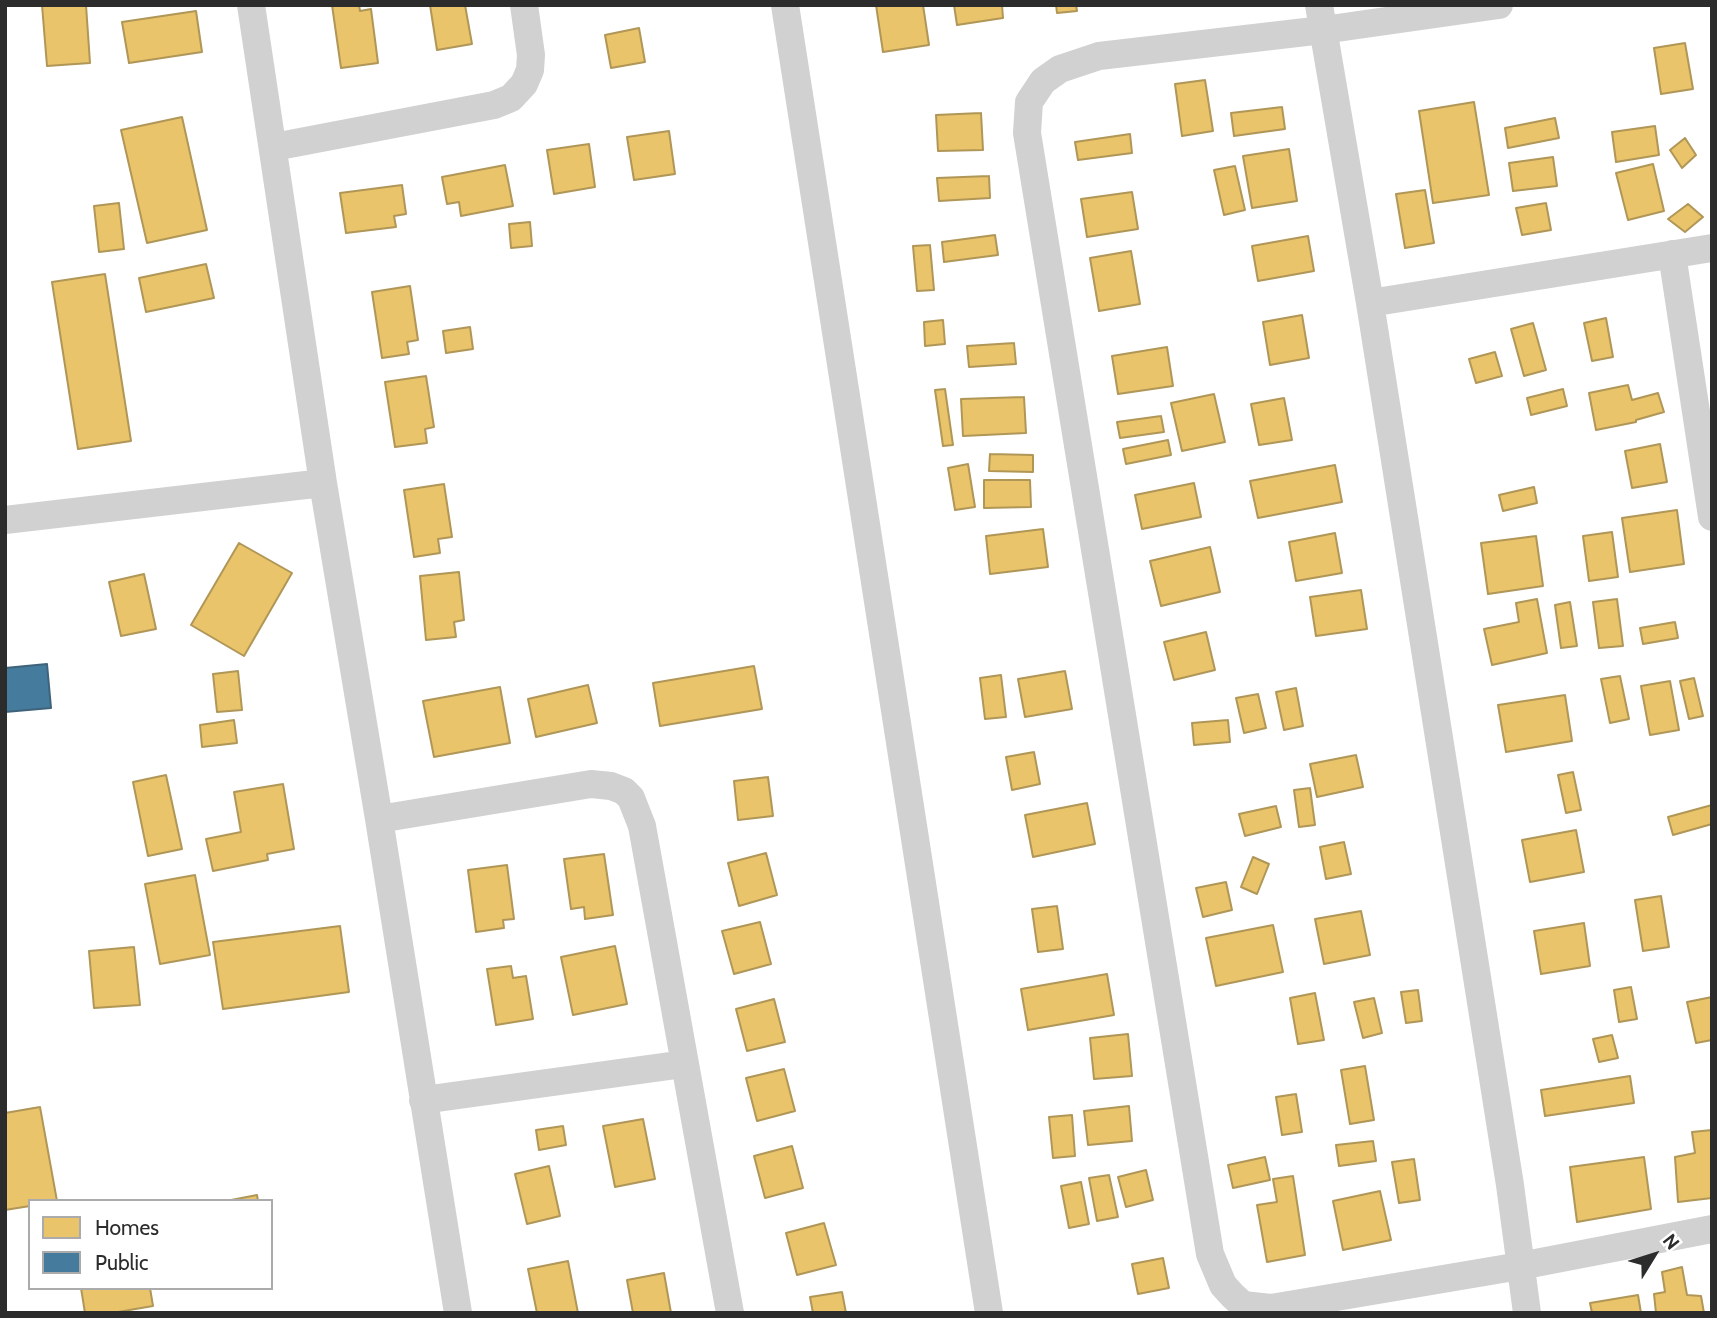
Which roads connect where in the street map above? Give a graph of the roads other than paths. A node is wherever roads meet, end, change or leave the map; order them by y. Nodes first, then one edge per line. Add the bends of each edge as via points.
1 (251, 5) edge
2 (524, 5) edge
3 (785, 5) edge
4 (1499, 5) edge
5 (1321, 18) edge
6 (274, 148) junction
7 (1712, 248) edge
8 (1672, 254) junction
9 (1370, 303) junction
10 (323, 483) junction
11 (1712, 517) edge
12 (5, 520) edge
13 (379, 819) junction
14 (684, 1064) junction
15 (424, 1100) junction
16 (1712, 1229) edge
17 (1520, 1266) junction
18 (458, 1313) edge
19 (730, 1313) edge
20 (989, 1313) edge
21 (1527, 1313) edge

1 - 6 street
2 - 6 street via 530,70 511,99
3 - 20 street
4 - 5 street
5 - 9 street
5 - 17 street via 1099,56 1059,69 1043,81 1029,102 1029,147 1216,1273 1243,1305 1271,1308
6 - 10 street
7 - 8 street
8 - 9 street
8 - 11 street
9 - 17 street
10 - 12 street
10 - 13 street
13 - 14 street via 591,784 624,791 631,797 642,827
13 - 15 street
14 - 15 street
14 - 19 street
15 - 18 street
16 - 17 street
17 - 21 street

